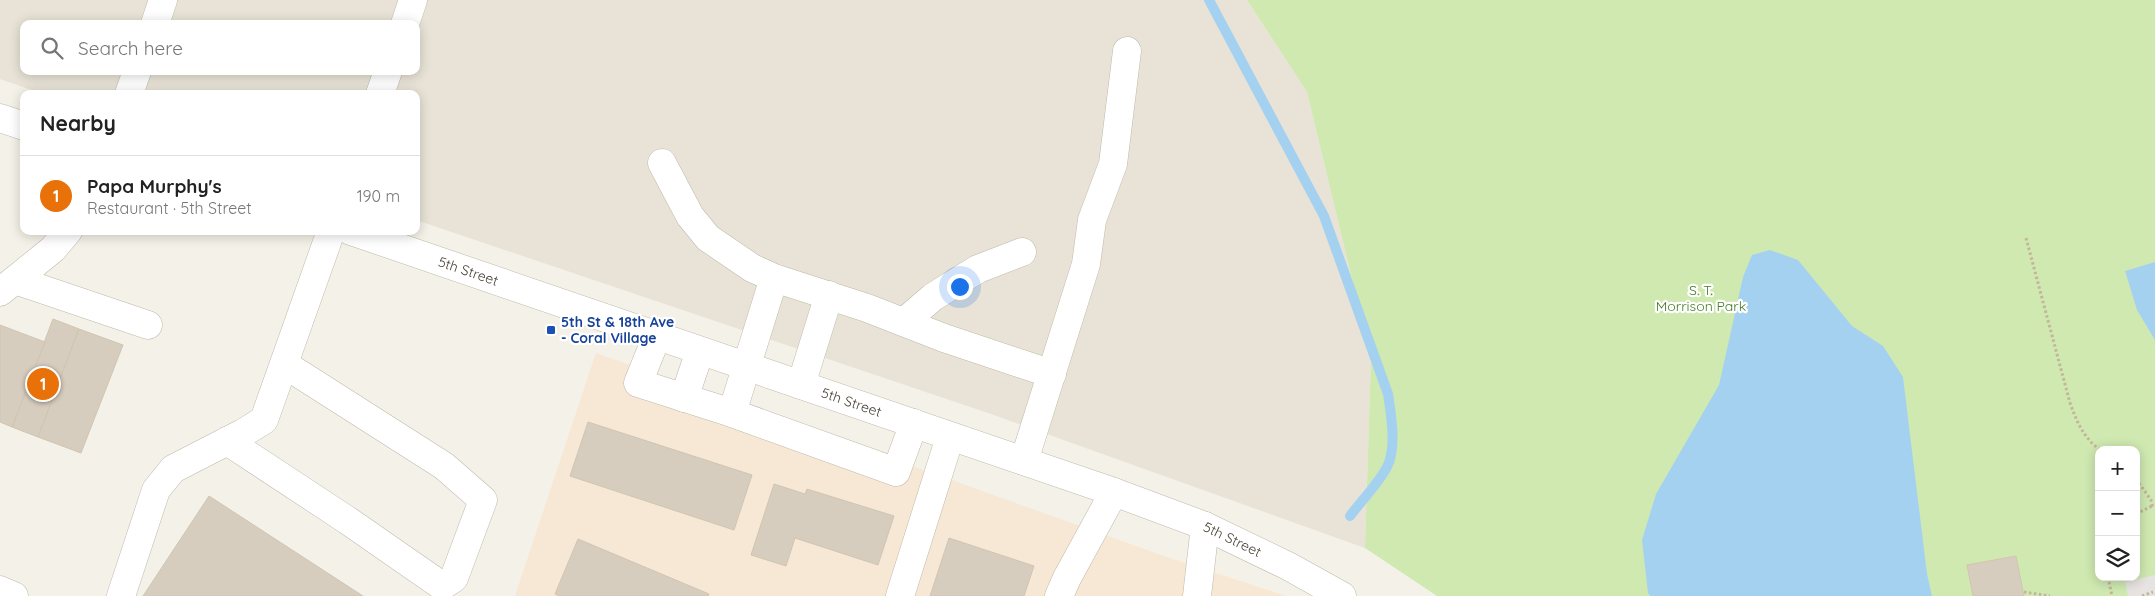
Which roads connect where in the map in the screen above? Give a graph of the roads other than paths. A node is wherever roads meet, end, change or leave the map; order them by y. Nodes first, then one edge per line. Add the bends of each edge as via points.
1 (163, 0) edge
2 (413, 0) edge
3 (156, 20) edge
4 (406, 20) edge
5 (1128, 51) dead end
6 (136, 75) edge
7 (387, 75) edge
8 (130, 90) edge
9 (381, 90) edge
10 (0, 118) edge
11 (20, 125) edge
12 (662, 163) dead end
13 (65, 235) edge
14 (329, 235) edge
15 (363, 235) edge
16 (1022, 252) dead end
17 (774, 278) junction
18 (8, 286) edge
19 (829, 295) junction
20 (904, 322) junction
21 (148, 325) dead end
22 (657, 336) junction
23 (700, 351) junction
24 (284, 364) junction
25 (747, 367) junction
26 (1052, 374) junction
27 (800, 385) junction
28 (684, 398) junction
29 (732, 413) junction
30 (914, 423) junction
31 (950, 437) junction
32 (227, 441) junction
33 (1024, 461) junction
34 (1114, 492) junction
35 (1204, 526) junction
36 (0, 590) edge
37 (14, 596) edge
38 (121, 596) edge
39 (900, 596) edge
40 (1059, 596) edge
41 (1197, 596) edge
42 (1342, 596) edge

1 - 3 street
2 - 4 street
5 - 26 street via 1113,164 1092,220 1086,264
6 - 8 street
7 - 9 street
10 - 11 street
12 - 17 street via 690,216 708,238 752,268
13 - 18 street via 53,249
14 - 24 street
15 - 22 street, 5th Street
16 - 20 street via 978,269 932,297
17 - 19 street
17 - 25 street
18 - 21 street
19 - 20 street
19 - 27 street
20 - 26 street
22 - 23 street, 5th Street
22 - 28 street via 638,383
23 - 25 street, 5th Street
23 - 28 street
24 - 32 street via 264,420
24 - 32 street via 444,466 483,500 454,578 442,586
25 - 27 street, 5th Street
25 - 29 street
26 - 33 street
27 - 30 street, 5th Street
28 - 29 street
29 - 30 street via 896,472
30 - 31 street, 5th Street
31 - 33 street, 5th Street
31 - 39 street
32 - 38 street via 173,469 156,490
33 - 34 street, 5th Street
34 - 35 street, 5th Street
34 - 40 street
35 - 41 street
35 - 42 street, 5th Street
36 - 37 street

